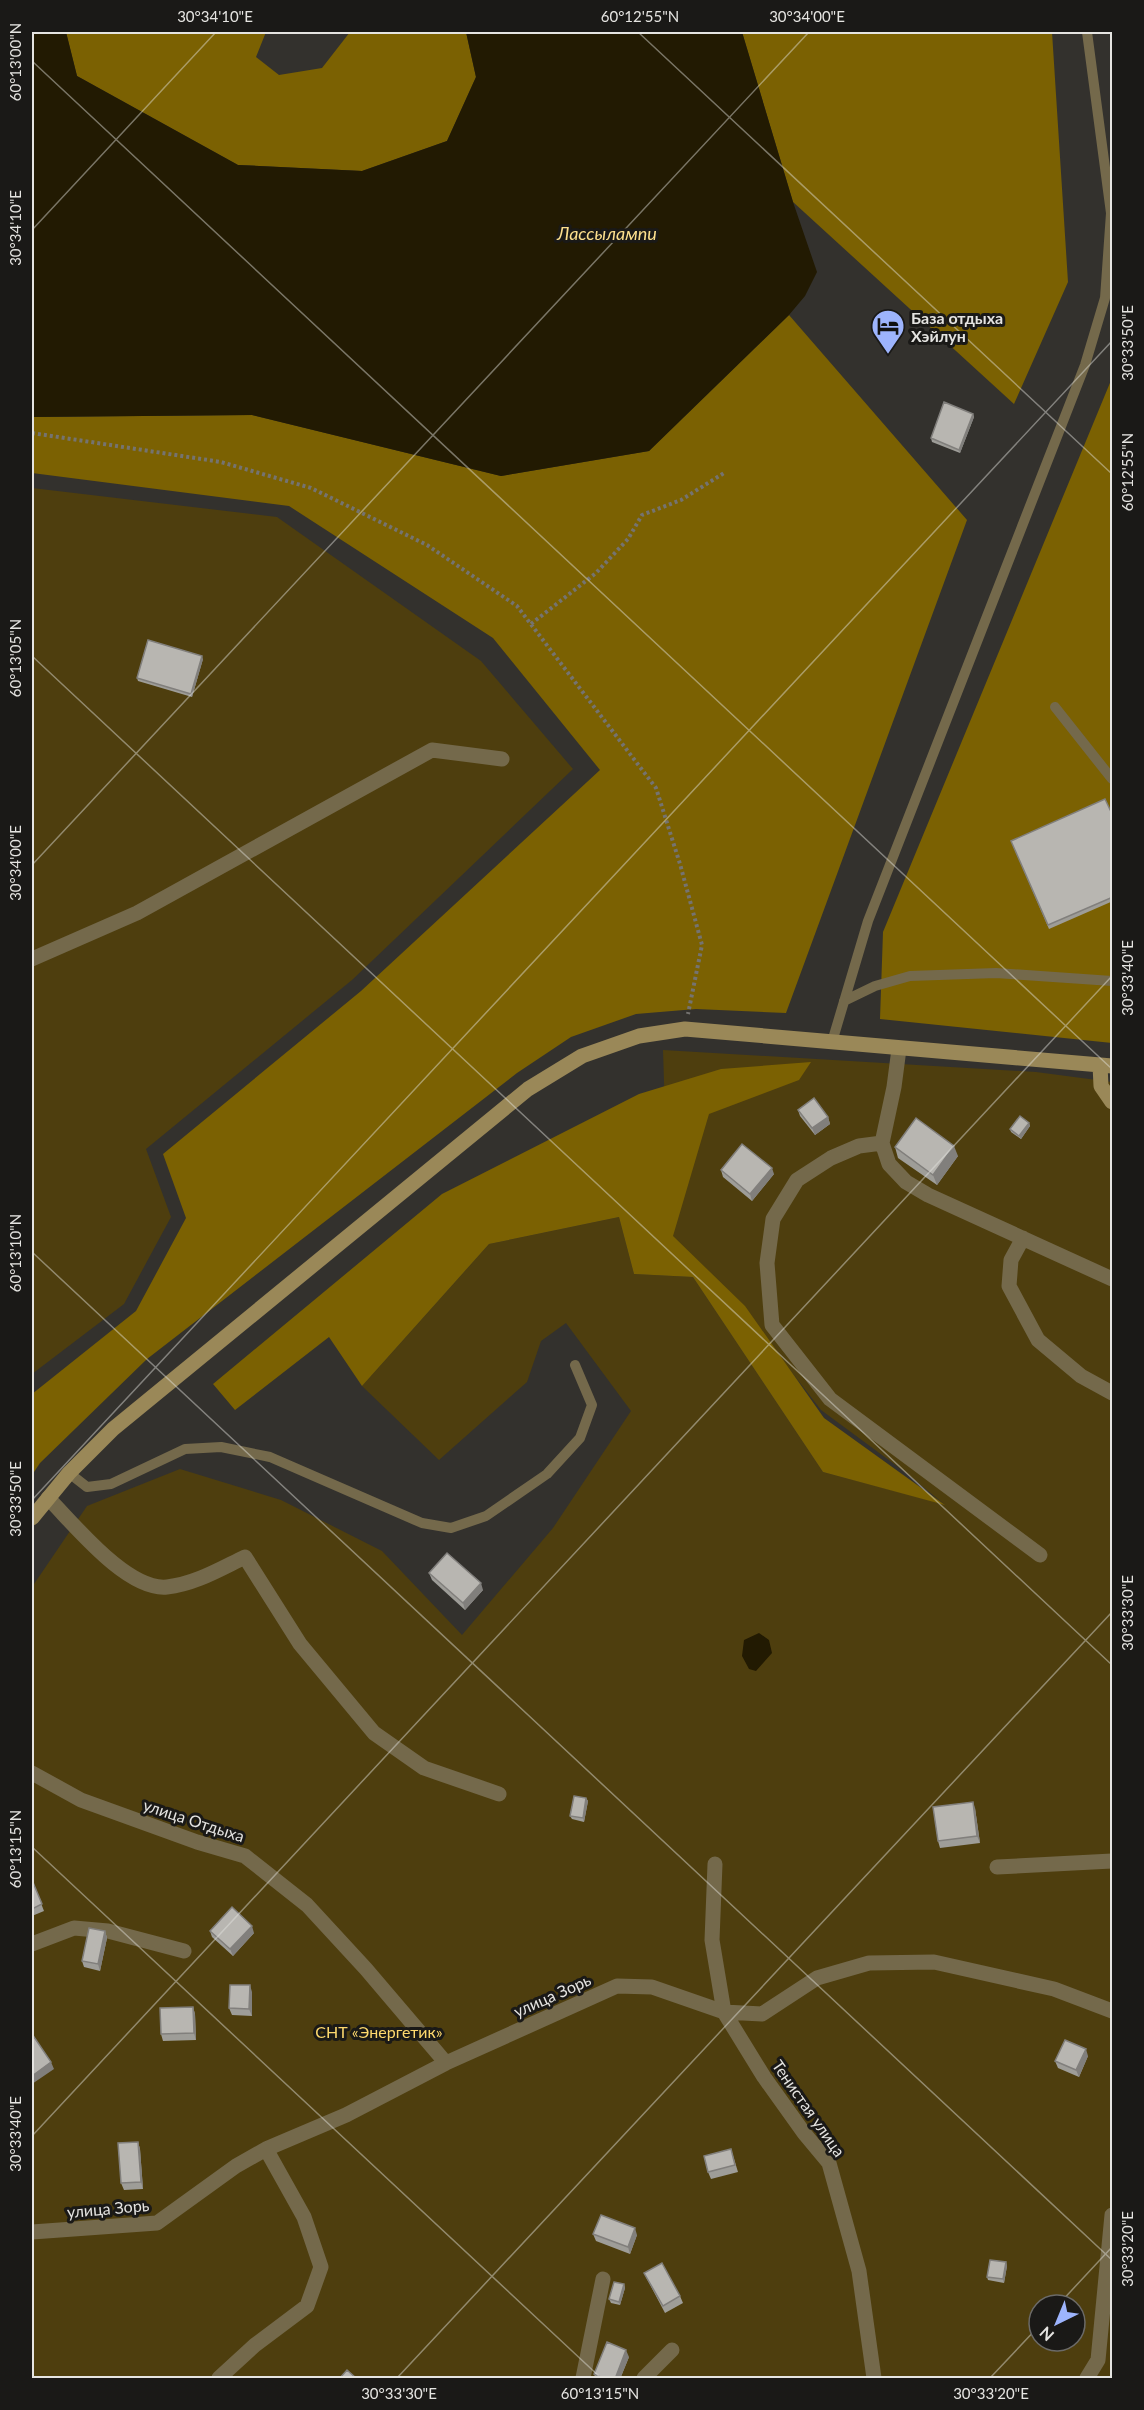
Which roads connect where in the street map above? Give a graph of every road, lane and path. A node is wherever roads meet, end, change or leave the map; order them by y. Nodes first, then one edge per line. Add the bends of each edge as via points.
1 (1087, 32) edge
2 (32, 433) edge
3 (724, 473) dead end
4 (531, 624) junction
5 (1055, 707) dead end
6 (502, 759) dead end
7 (1113, 779) edge
8 (32, 959) edge
9 (1113, 981) edge
10 (844, 1001) junction
11 (685, 1029) junction
12 (832, 1042) junction
13 (899, 1049) junction
14 (1106, 1065) edge
15 (1113, 1102) edge
16 (882, 1143) junction
17 (1023, 1238) junction
18 (1113, 1279) edge
19 (575, 1365) dead end
20 (1113, 1393) edge
21 (69, 1473) junction
22 (48, 1498) junction
23 (32, 1518) edge
24 (1040, 1554) dead end
25 (32, 1773) edge
26 (499, 1794) dead end
27 (1113, 1861) edge
28 (715, 1864) dead end
29 (997, 1867) dead end
30 (32, 1944) edge
31 (184, 1951) dead end
32 (1113, 2011) edge
33 (724, 2012) junction
34 (446, 2063) junction
35 (266, 2149) junction
36 (1113, 2215) edge
37 (32, 2232) edge
38 (603, 2279) dead end
39 (672, 2350) dead end
40 (219, 2379) edge
41 (583, 2379) edge
42 (644, 2379) edge
43 (874, 2379) edge
44 (1087, 2379) edge

1 - 10 lane via 1111,213 1105,298 1085,365 868,921
2 - 4 path via 221,462 311,488 427,545 517,606
3 - 4 path via 681,500 642,515 628,539 596,573
4 - 11 path via 656,788 702,945
5 - 7 lane
6 - 8 street via 432,750 137,913
9 - 10 lane via 996,973 910,976 875,986
10 - 12 lane
11 - 12 main road
11 - 21 main road via 639,1036 582,1056 528,1089 112,1429
12 - 13 main road
13 - 14 main road
13 - 16 street
14 - 15 main road via 1101,1086
16 - 17 street via 889,1164 906,1182
16 - 24 street via 840,1154 797,1180 773,1219 766,1263 772,1324 830,1400
17 - 18 street
17 - 20 street via 1011,1260 1009,1286 1038,1340 1081,1376
19 - 21 lane via 592,1405 580,1438 547,1474 486,1516 451,1528 422,1523 270,1456 221,1447 185,1449 111,1484 87,1487
21 - 22 main road
22 - 23 main road
22 - 26 street via 115,1565 141,1582 165,1587 197,1580 245,1557 300,1644 374,1733 424,1768
25 - 34 street, улица Отдыха via 81,1800 245,1856 307,1905
27 - 29 street
28 - 33 street, Тенистая улица via 712,1940
30 - 31 street via 74,1928 108,1930
32 - 33 street, улица Зорь via 1054,1989 934,1962 869,1963 817,1978 762,2014
33 - 34 street, улица Зорь via 652,1987 617,1986
33 - 43 street, Тенистая улица via 764,2077 829,2163 859,2271
34 - 35 street, улица Зорь via 346,2115
35 - 37 street, улица Зорь via 157,2223
35 - 40 street via 304,2217 321,2267 307,2307 255,2345
36 - 44 street via 1098,2360
38 - 41 street
39 - 42 street

